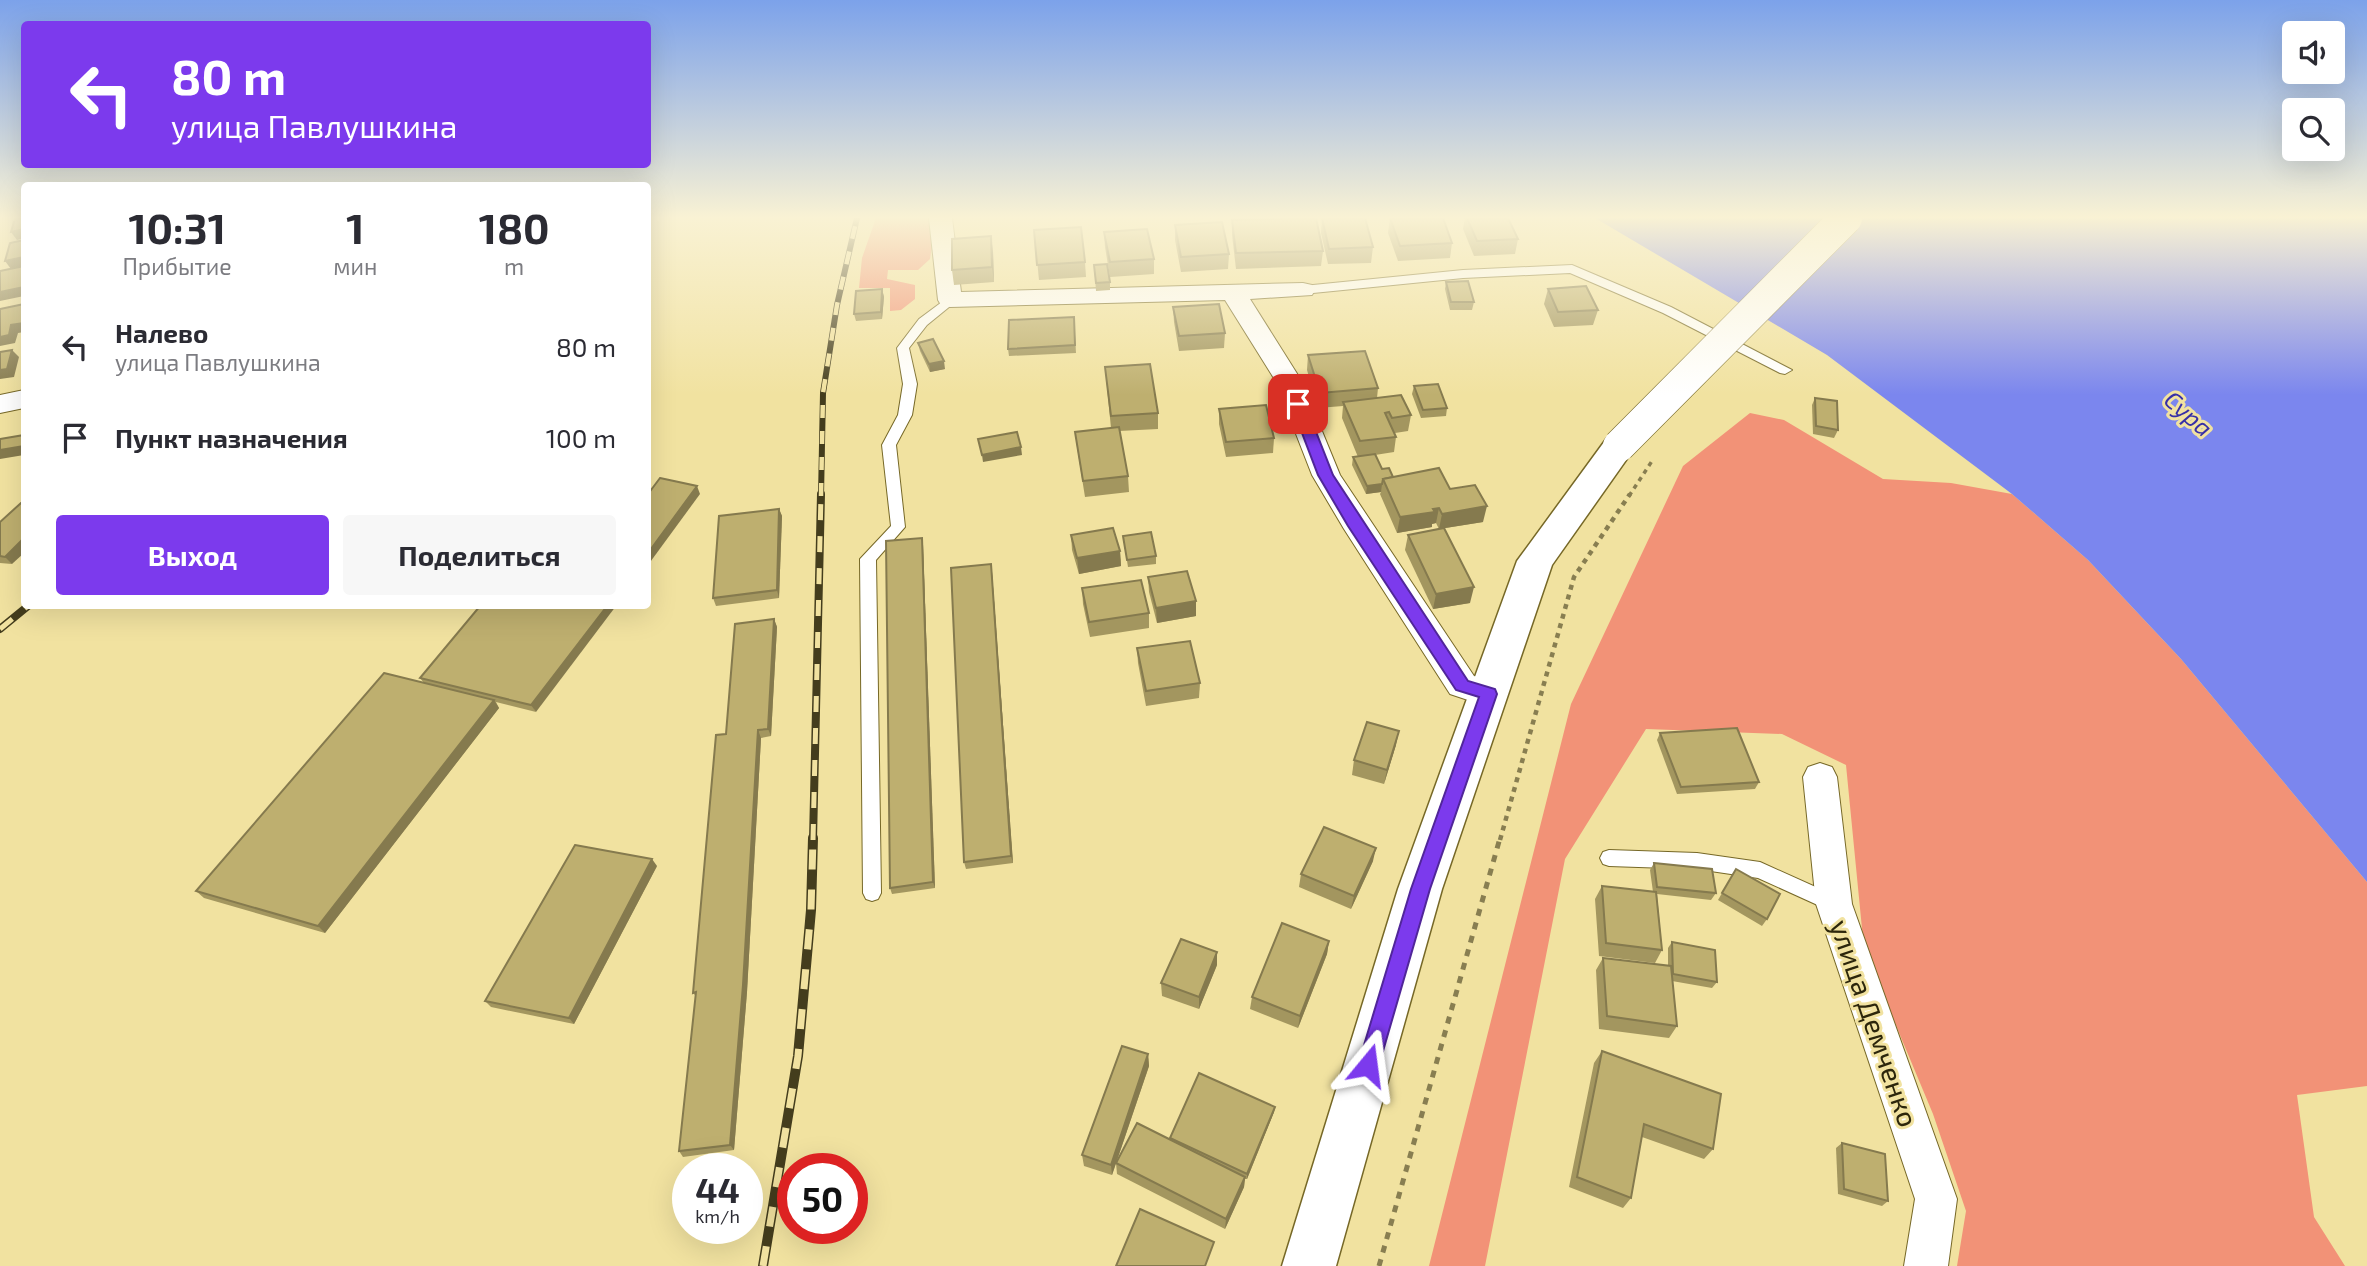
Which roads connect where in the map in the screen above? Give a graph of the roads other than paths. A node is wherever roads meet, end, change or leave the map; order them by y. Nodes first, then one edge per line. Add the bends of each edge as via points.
1 (947, 277) edge
2 (1432, 277) edge
3 (1591, 277) edge
4 (1787, 277) edge
5 (1303, 290) joint
6 (1233, 292) junction
7 (950, 300) junction
8 (1785, 370) dead end
9 (21, 400) edge
10 (0, 404) edge
11 (1489, 694) junction
12 (1820, 777) dead end
13 (1609, 858) dead end
14 (872, 892) dead end
15 (1834, 904) junction
16 (1309, 1266) edge
17 (1926, 1266) edge

1 - 7 street
2 - 5 lane
3 - 8 lane
4 - 11 main road, bridge via 1619,446 1535,561
5 - 6 street
6 - 7 street
6 - 11 street via 1288,380 1326,475 1354,522 1462,685
7 - 14 lane via 902,348 910,384 905,415 889,445 898,527 868,559
9 - 10 street
11 - 16 main road via 1420,889
12 - 15 street, улица Демченко
13 - 15 lane via 1697,861 1760,870
15 - 17 street, улица Демченко via 1936,1199

